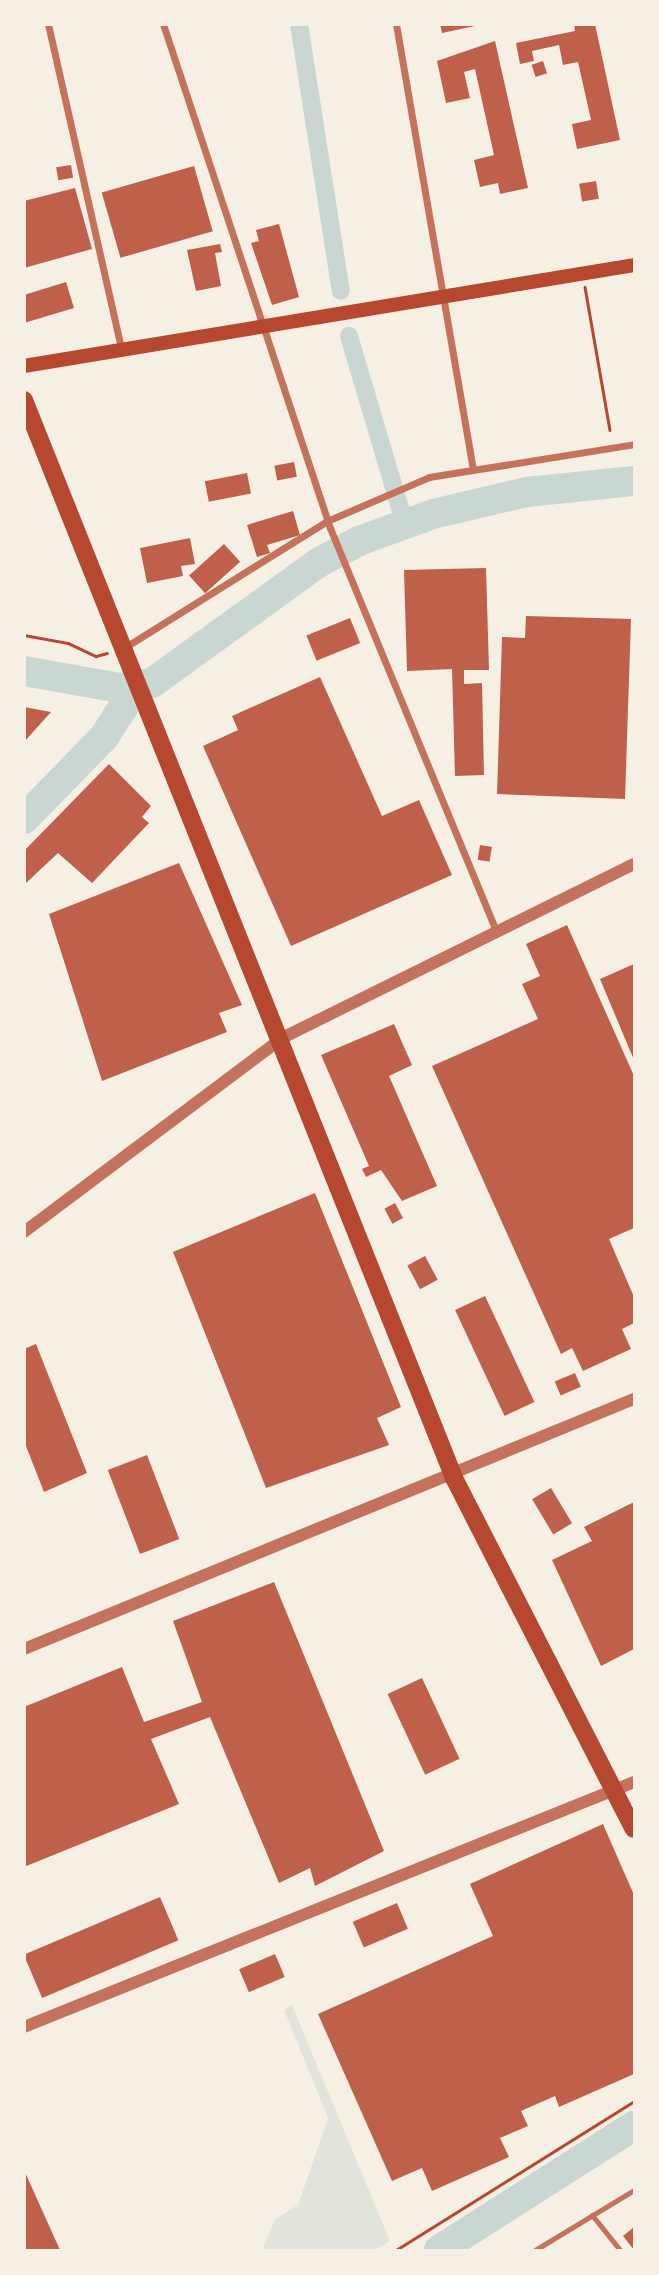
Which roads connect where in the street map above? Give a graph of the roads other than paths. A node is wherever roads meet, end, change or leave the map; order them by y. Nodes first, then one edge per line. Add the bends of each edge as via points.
1 (48, 24) edge
2 (163, 24) edge
3 (396, 24) edge
4 (635, 265) edge
5 (443, 295) junction
6 (261, 327) junction
7 (121, 349) junction
8 (24, 366) edge
9 (24, 400) edge
10 (635, 444) edge
11 (472, 466) junction
12 (328, 524) junction
13 (129, 651) junction
14 (635, 864) edge
15 (496, 930) junction
16 (284, 1037) junction
17 (24, 1232) edge
18 (635, 1399) edge
19 (454, 1478) junction
20 (24, 1649) edge
21 (635, 1782) edge
22 (612, 1793) junction
23 (635, 1829) edge
24 (24, 2027) edge
25 (635, 2190) edge
26 (592, 2215) junction
27 (535, 2250) edge
28 (620, 2250) edge

1 - 7 street
2 - 6 street
3 - 5 street
4 - 5 main road
5 - 6 main road
5 - 11 street
6 - 7 main road
6 - 12 street
7 - 8 main road
9 - 13 main road
10 - 11 street
11 - 12 street via 384,496
12 - 13 street
12 - 15 street
13 - 16 main road
14 - 15 street
15 - 16 street
16 - 17 street
16 - 19 main road
18 - 19 street
19 - 20 street via 208,1570
19 - 22 main road
21 - 22 street
22 - 23 main road
22 - 24 street
25 - 26 lane
26 - 27 lane
26 - 28 lane

